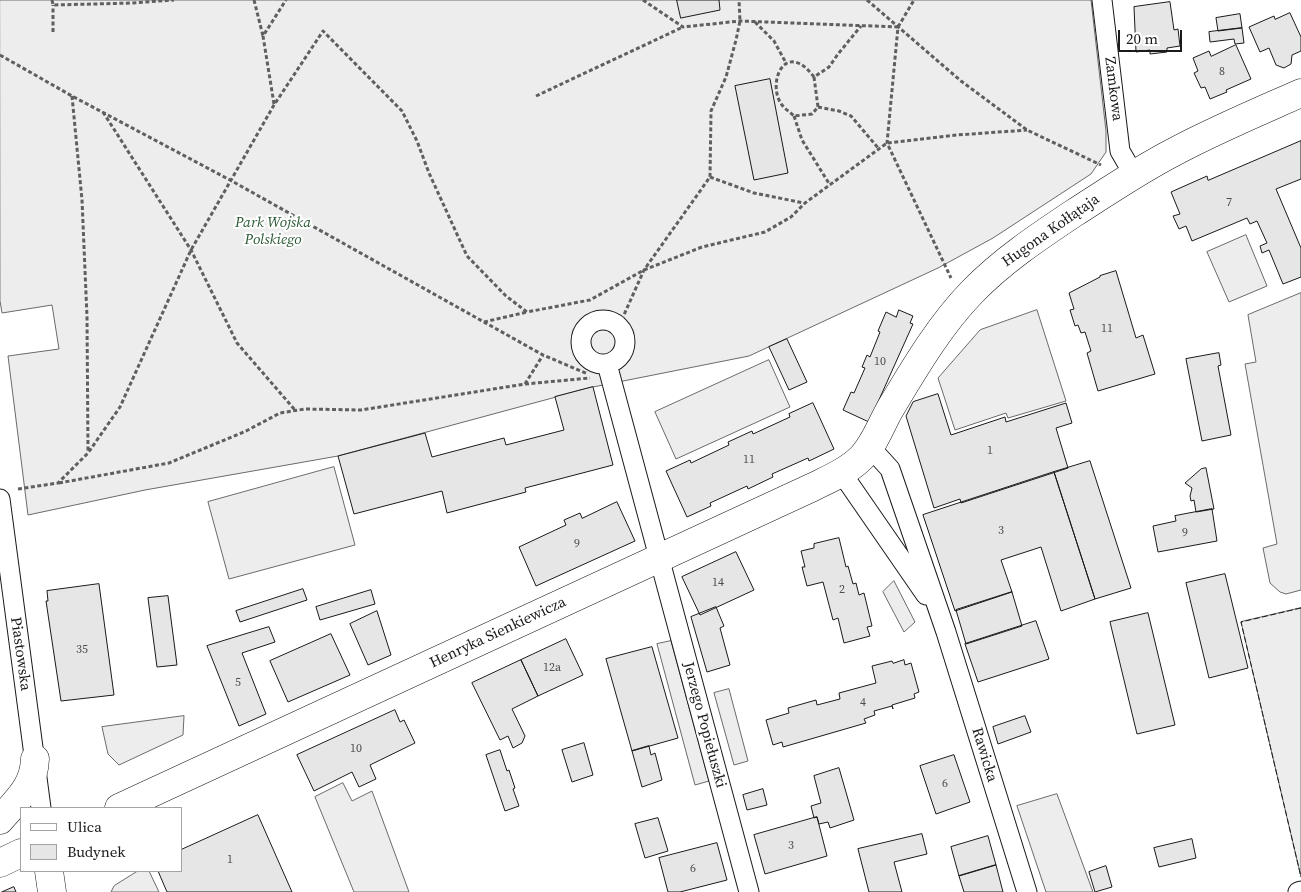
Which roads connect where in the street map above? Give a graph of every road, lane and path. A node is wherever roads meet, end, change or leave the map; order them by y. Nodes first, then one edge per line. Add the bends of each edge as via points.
1 (52, 0) edge
2 (174, 0) edge
3 (254, 0) edge
4 (286, 0) edge
5 (643, 0) edge
6 (739, 0) edge
7 (867, 0) edge
8 (914, 0) edge
9 (1102, 0) edge
10 (53, 5) junction
11 (740, 21) junction
12 (754, 21) junction
13 (861, 26) junction
14 (684, 27) junction
15 (898, 27) junction
16 (53, 32) dead end
17 (263, 36) junction
18 (0, 55) edge
19 (786, 63) junction
20 (814, 77) junction
21 (1301, 94) edge
22 (72, 96) junction
23 (536, 96) dead end
24 (274, 105) junction
25 (818, 107) junction
26 (102, 112) junction
27 (794, 116) junction
28 (1027, 130) junction
29 (887, 142) junction
30 (879, 149) junction
31 (1101, 164) dead end
32 (1134, 175) junction
33 (710, 176) junction
34 (230, 180) junction
35 (830, 185) junction
36 (804, 204) junction
37 (191, 250) junction
38 (644, 270) junction
39 (951, 278) dead end
40 (528, 312) junction
41 (484, 322) junction
42 (619, 326) junction
43 (542, 355) junction
44 (607, 364) junction
45 (524, 384) junction
46 (296, 411) junction
47 (870, 447) junction
48 (88, 453) junction
49 (841, 472) junction
50 (58, 483) junction
51 (18, 489) dead end
52 (0, 500) edge
53 (659, 559) junction
54 (941, 617) junction
55 (35, 759) junction
56 (41, 807) edge
57 (121, 807) edge
58 (0, 820) edge
59 (20, 854) edge
60 (0, 864) edge
61 (49, 872) edge
62 (52, 892) edge
63 (749, 892) edge
64 (1026, 892) edge

1 - 10 path
2 - 10 path
3 - 17 path
4 - 17 path
5 - 14 path
6 - 11 path
7 - 15 path
8 - 15 path
9 - 32 street, Zamkowa via 1120,151
10 - 16 path
11 - 12 path
11 - 14 path
11 - 33 path via 726,77 711,111
12 - 13 path
12 - 19 path via 774,41
13 - 15 path
13 - 20 path via 830,67
14 - 23 path
15 - 28 path
15 - 29 path
17 - 24 path
18 - 22 path
19 - 20 path via 792,60 800,63
19 - 27 path via 776,80 777,94 782,105
20 - 25 path
21 - 32 main road, Hugona Kołłątaja via 1181,148
22 - 26 path
22 - 48 path via 86,288
24 - 34 path
24 - 40 path via 323,31 402,110 467,256 506,296
25 - 27 path via 812,114
25 - 30 path via 851,116
26 - 34 path
26 - 37 path
27 - 35 path via 802,140
28 - 29 path
28 - 31 path
29 - 30 path
29 - 39 path
30 - 35 path
32 - 47 main road, Hugona Kołłątaja via 1036,238 972,292 944,325
33 - 36 path via 754,193
33 - 38 path
34 - 37 path
34 - 41 path
35 - 36 path
36 - 38 path via 792,217 765,232 702,247
37 - 46 path via 237,343
37 - 48 path via 120,407
38 - 40 path via 590,300
38 - 42 path
40 - 41 path
41 - 43 path
42 - 44 street via 625,345 619,357
42 - 44 street via 597,320 590,323 581,335 580,343 586,357 592,362
43 - 45 path
43 - 45 path via 596,377
44 - 53 street, Jerzego Popiełuszki
45 - 46 path via 361,410
46 - 50 path via 280,413 169,463
47 - 49 main road, Henryka Sienkiewicza via 861,459
47 - 54 street, Rawicka via 890,470
48 - 50 path
49 - 53 main road, Henryka Sienkiewicza
49 - 54 street, Rawicka
50 - 51 path
52 - 55 street, Piastowska
53 - 57 main road, Henryka Sienkiewicza
53 - 63 street, Jerzego Popiełuszki
54 - 64 street, Rawicka
55 - 56 street, Piastowska
55 - 58 main road via 31,782
59 - 60 main road
61 - 62 main road

